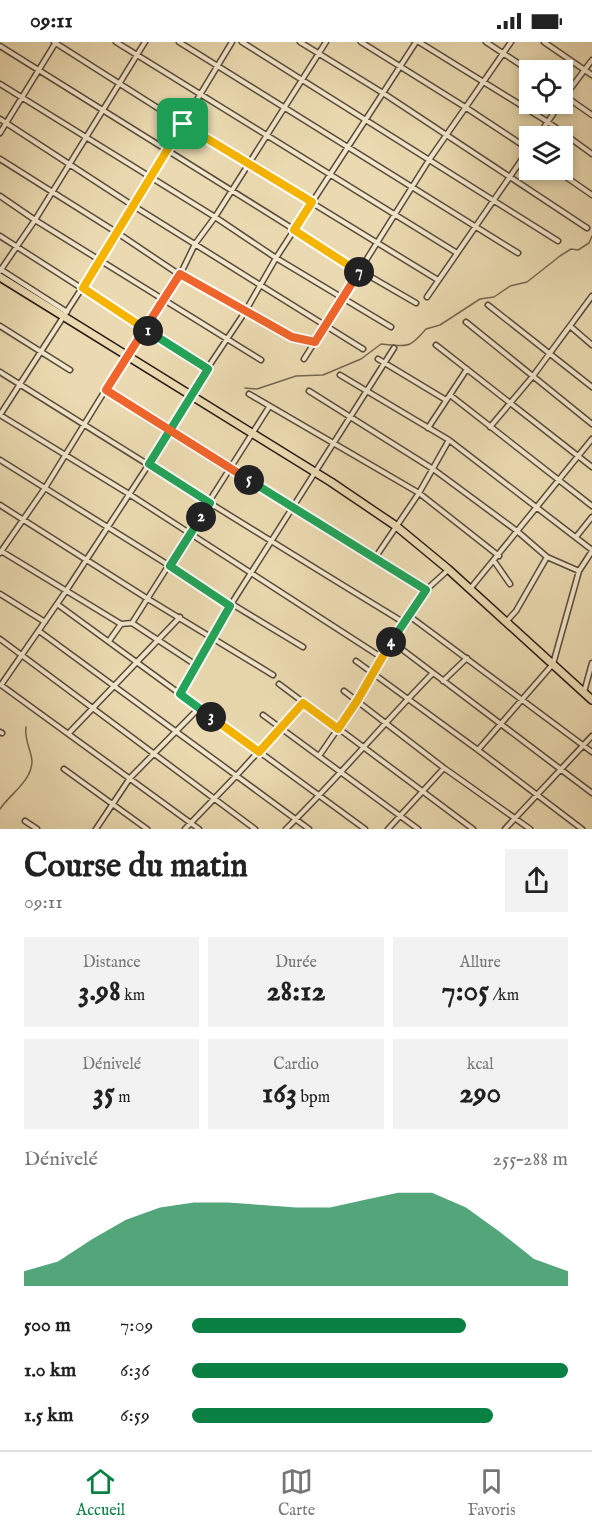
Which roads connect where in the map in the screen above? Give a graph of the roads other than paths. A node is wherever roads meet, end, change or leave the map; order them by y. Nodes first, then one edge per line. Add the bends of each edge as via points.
1 (55, 42) edge
2 (116, 42) edge
3 (145, 42) edge
4 (179, 42) edge
5 (232, 42) edge
6 (242, 42) edge
7 (300, 42) edge
8 (326, 42) edge
9 (361, 42) edge
10 (418, 42) edge
11 (486, 42) edge
12 (511, 42) edge
13 (544, 42) edge
14 (0, 46) edge
15 (503, 52) junction
16 (319, 54) junction
17 (137, 55) junction
18 (592, 60) edge
19 (519, 63) edge
20 (218, 66) junction
21 (401, 66) junction
22 (39, 70) junction
23 (584, 70) junction
24 (592, 75) edge
25 (301, 81) junction
26 (483, 81) junction
27 (0, 84) edge
28 (119, 84) junction
29 (573, 85) edge
30 (383, 93) junction
31 (201, 94) junction
32 (22, 96) junction
33 (573, 104) edge
34 (465, 107) junction
35 (285, 108) junction
36 (102, 110) junction
37 (553, 114) edge
38 (592, 115) edge
39 (0, 119) edge
40 (365, 121) junction
41 (548, 122) junction
42 (6, 123) junction
43 (183, 124) junction
44 (545, 126) edge
45 (0, 132) edge
46 (446, 135) junction
47 (267, 136) junction
48 (85, 138) junction
49 (519, 142) edge
50 (348, 147) junction
51 (166, 150) junction
52 (592, 154) edge
53 (0, 159) edge
54 (429, 160) junction
55 (250, 163) junction
56 (519, 163) edge
57 (69, 164) junction
58 (330, 174) junction
59 (510, 176) junction
60 (149, 178) junction
61 (570, 180) edge
62 (412, 186) junction
63 (232, 191) junction
64 (52, 192) junction
65 (592, 195) edge
66 (0, 196) edge
67 (495, 200) junction
68 (312, 202) junction
69 (132, 205) junction
70 (395, 214) junction
71 (215, 217) junction
72 (34, 220) junction
73 (476, 226) junction
74 (587, 228) dead end
75 (294, 230) junction
76 (116, 232) junction
77 (0, 236) edge
78 (558, 240) dead end
79 (377, 242) junction
80 (195, 244) junction
81 (16, 247) junction
82 (457, 253) junction
83 (518, 253) dead end
84 (276, 258) junction
85 (100, 260) junction
86 (359, 270) junction
87 (0, 272) edge
88 (180, 274) junction
89 (438, 280) junction
90 (260, 285) junction
91 (83, 288) junction
92 (592, 296) edge
93 (342, 297) junction
94 (427, 297) dead end
95 (163, 300) junction
96 (416, 303) dead end
97 (488, 305) dead end
98 (246, 312) junction
99 (65, 314) junction
100 (466, 322) dead end
101 (0, 326) edge
102 (325, 326) junction
103 (570, 326) junction
104 (391, 327) dead end
105 (145, 328) junction
106 (226, 340) junction
107 (315, 342) junction
108 (436, 345) dead end
109 (592, 345) edge
110 (394, 348) dead end
111 (363, 350) dead end
112 (41, 351) junction
113 (550, 352) junction
114 (127, 355) junction
115 (304, 359) dead end
116 (378, 359) dead end
117 (261, 360) dead end
118 (384, 363) junction
119 (208, 369) junction
120 (467, 369) junction
121 (70, 370) dead end
122 (0, 372) edge
123 (340, 375) dead end
124 (533, 376) junction
125 (20, 384) junction
126 (592, 387) edge
127 (106, 390) junction
128 (309, 391) dead end
129 (367, 391) junction
130 (249, 394) dead end
131 (450, 395) junction
132 (190, 396) junction
133 (446, 400) junction
134 (511, 403) junction
135 (269, 407) junction
136 (0, 415) edge
137 (350, 417) junction
138 (84, 424) junction
139 (592, 424) edge
140 (490, 427) junction
141 (428, 428) junction
142 (170, 429) junction
143 (254, 433) junction
144 (592, 439) edge
145 (449, 440) junction
146 (333, 444) junction
147 (65, 455) junction
148 (578, 456) junction
149 (0, 460) edge
150 (149, 464) junction
151 (592, 467) edge
152 (231, 469) junction
153 (433, 469) junction
154 (315, 471) junction
155 (559, 480) junction
156 (45, 488) junction
157 (419, 493) junction
158 (129, 494) junction
159 (210, 503) junction
160 (0, 505) edge
161 (293, 506) junction
162 (537, 506) junction
163 (592, 506) edge
164 (592, 517) edge
165 (23, 520) junction
166 (396, 526) junction
167 (108, 527) junction
168 (517, 531) junction
169 (190, 534) junction
170 (576, 537) junction
171 (270, 542) junction
172 (592, 550) edge
173 (1, 552) edge
174 (499, 556) junction
175 (547, 557) junction
176 (375, 558) junction
177 (86, 560) junction
178 (494, 561) junction
179 (170, 566) junction
180 (448, 569) junction
181 (579, 571) junction
182 (251, 574) junction
183 (510, 584) dead end
184 (469, 589) junction
185 (426, 590) junction
186 (66, 591) junction
187 (0, 594) edge
188 (148, 599) junction
189 (57, 604) junction
190 (231, 605) junction
191 (408, 615) junction
192 (180, 617) junction
193 (45, 622) junction
194 (132, 622) junction
195 (403, 622) junction
196 (505, 622) junction
197 (121, 624) junction
198 (39, 631) junction
199 (212, 638) junction
200 (0, 639) edge
201 (159, 639) junction
202 (109, 641) junction
203 (391, 641) junction
204 (303, 647) dead end
205 (22, 654) junction
206 (381, 657) junction
207 (467, 658) junction
208 (356, 661) dead end
209 (138, 662) junction
210 (592, 663) edge
211 (553, 664) junction
212 (196, 665) junction
213 (374, 673) junction
214 (432, 674) junction
215 (273, 675) dead end
216 (443, 681) junction
217 (279, 684) dead end
218 (1, 685) edge
219 (115, 686) junction
220 (344, 692) dead end
221 (584, 693) junction
222 (180, 694) junction
223 (408, 698) junction
224 (523, 700) junction
225 (592, 700) edge
226 (357, 701) junction
227 (303, 703) junction
228 (199, 708) junction
229 (92, 710) junction
230 (263, 715) dead end
231 (386, 722) junction
232 (500, 725) junction
233 (280, 728) junction
234 (338, 729) junction
235 (176, 730) junction
236 (69, 733) junction
237 (592, 735) edge
238 (582, 745) junction
239 (363, 748) junction
240 (478, 750) junction
241 (259, 752) junction
242 (592, 752) edge
243 (153, 754) junction
244 (319, 756) junction
245 (444, 768) junction
246 (64, 769) dead end
247 (560, 769) junction
248 (342, 772) junction
249 (237, 776) junction
250 (130, 778) junction
251 (422, 792) junction
252 (592, 793) edge
253 (537, 794) junction
254 (320, 796) junction
255 (214, 798) junction
256 (113, 804) junction
257 (400, 815) junction
258 (515, 818) junction
259 (296, 819) junction
260 (26, 821) dead end
261 (190, 823) junction
262 (528, 828) edge
263 (37, 829) edge
264 (96, 829) edge
265 (147, 829) edge
266 (185, 829) edge
267 (199, 829) edge
268 (255, 829) edge
269 (286, 829) edge
270 (309, 829) edge
271 (365, 829) edge
272 (388, 829) edge
273 (418, 829) edge
274 (473, 829) edge
275 (505, 829) edge
276 (582, 829) edge

1 - 22 street
1 - 28 street
2 - 17 street
3 - 17 street
4 - 20 street
5 - 20 street
6 - 25 street
7 - 16 street
8 - 16 street
9 - 21 street
10 - 21 street
10 - 26 street
11 - 15 street
12 - 15 street
13 - 23 street
14 - 22 street
15 - 19 street
15 - 26 street
16 - 25 street
16 - 30 street
17 - 28 street
17 - 31 street
18 - 23 street
20 - 31 street
20 - 35 street
21 - 30 street
21 - 34 street
22 - 32 street
22 - 36 street
23 - 24 street
23 - 29 street
25 - 35 street
25 - 40 street
26 - 34 street
26 - 41 street
27 - 32 street
28 - 36 street
28 - 43 street
30 - 40 street
30 - 46 street
31 - 43 street
31 - 47 street
32 - 42 street
32 - 48 street
33 - 38 street
34 - 46 street
34 - 49 street
35 - 47 street
35 - 50 street
36 - 48 street
36 - 51 street
37 - 41 street
39 - 42 street
40 - 50 street
40 - 54 street
41 - 44 street
41 - 52 street
42 - 45 street
42 - 57 street
43 - 51 street
43 - 55 street
46 - 54 street
46 - 59 street
47 - 55 street
47 - 58 street
48 - 57 street
48 - 60 street
50 - 58 street
50 - 62 street
51 - 60 street
51 - 63 street
53 - 64 street
54 - 62 street
54 - 67 street
55 - 63 street
55 - 68 street
56 - 59 street
57 - 64 street
57 - 69 street
58 - 68 street
58 - 70 street
59 - 67 street
59 - 74 street
60 - 69 street
60 - 71 street
61 - 65 street
62 - 70 street
62 - 73 street
63 - 71 street
63 - 75 street
64 - 72 street
64 - 76 street
66 - 72 street
67 - 73 street
67 - 78 street
68 - 75 street
68 - 79 street
69 - 76 street
69 - 80 street
70 - 79 street
70 - 82 street
71 - 80 street
71 - 84 street
72 - 81 street
72 - 85 street
73 - 82 street
73 - 83 street
75 - 84 street
75 - 86 street
76 - 85 street
76 - 88 street
77 - 81 street
79 - 86 street
79 - 89 street
80 - 88 street
80 - 90 street
81 - 87 street
81 - 91 street
82 - 89 street
84 - 90 street
84 - 93 street
85 - 91 street
85 - 95 street
86 - 93 street
86 - 96 street
87 - 99 highway
88 - 95 street
88 - 98 street
89 - 94 street
90 - 98 street
90 - 102 street
91 - 99 street
91 - 105 street
92 - 103 street
93 - 102 street
93 - 104 street
95 - 105 street
95 - 106 street
97 - 113 street
98 - 106 street
98 - 107 street via 292,337
99 - 112 street
99 - 114 highway
100 - 124 street
101 - 112 street
102 - 107 street
102 - 111 street
103 - 109 street
103 - 113 street
105 - 114 street
105 - 119 street
106 - 117 street
106 - 119 street
107 - 115 street
108 - 120 street
110 - 118 street
112 - 121 street
112 - 125 street
113 - 124 street
113 - 126 street
114 - 127 street
114 - 132 highway
116 - 118 street
118 - 129 street
118 - 133 street
119 - 132 street
120 - 131 street
120 - 134 street
122 - 125 street
123 - 129 street
124 - 134 street
124 - 139 street
125 - 136 street
125 - 138 street
127 - 138 street
127 - 142 street
128 - 137 street
129 - 137 street
129 - 141 street
130 - 135 street
131 - 133 street
131 - 140 street
132 - 142 street
132 - 143 highway
133 - 141 street
134 - 140 street
134 - 148 street
135 - 143 street
135 - 146 street
136 - 147 street
137 - 146 street
137 - 153 street
138 - 147 street
138 - 150 street
140 - 155 street
141 - 145 street
142 - 150 street
142 - 152 street
143 - 152 street
143 - 154 highway
144 - 148 street
145 - 153 street
145 - 162 street
146 - 154 street
146 - 157 street
147 - 156 street
147 - 158 street
148 - 151 street
148 - 155 street
149 - 156 street
150 - 158 street
150 - 159 street
152 - 159 street
152 - 161 street
153 - 157 street
153 - 168 street
154 - 161 street
154 - 166 highway
155 - 162 street
155 - 163 street
156 - 165 street
156 - 167 street
157 - 166 street
157 - 174 street
158 - 167 street
158 - 169 street
159 - 169 street
159 - 171 street
160 - 165 street
161 - 171 street
161 - 176 street
162 - 168 street
162 - 170 street
164 - 170 street
165 - 173 street
165 - 177 street
166 - 176 street
166 - 180 highway
167 - 177 street
167 - 179 street
168 - 174 street
168 - 175 street
169 - 179 street
169 - 182 street
170 - 172 street
171 - 182 street
171 - 195 street
172 - 181 street
173 - 186 street
174 - 178 street
175 - 181 street
175 - 196 street via 516,611
176 - 185 street
177 - 186 street
177 - 188 street
178 - 183 street
178 - 184 street
179 - 188 street
179 - 190 street
180 - 184 highway
180 - 185 street
181 - 211 street
182 - 190 street
182 - 206 street
184 - 196 highway
185 - 191 street
186 - 189 street
186 - 197 street
187 - 193 street
188 - 192 street
188 - 194 street
189 - 193 street
189 - 202 street
190 - 199 street
190 - 204 street
191 - 195 street
191 - 207 street
192 - 199 street
192 - 201 street
193 - 198 street
194 - 197 street
194 - 201 street
195 - 203 street
196 - 211 highway
197 - 202 street
198 - 205 street
198 - 219 street
199 - 212 street
199 - 215 street
200 - 205 street
201 - 209 street
201 - 212 street
202 - 209 street
203 - 206 street
203 - 214 street
205 - 218 street
205 - 229 street
206 - 213 street
207 - 216 street
207 - 224 street
208 - 213 street
209 - 219 street
209 - 222 street
210 - 221 street
211 - 221 highway
211 - 224 street
212 - 222 street
213 - 223 street
213 - 226 street
214 - 216 street
214 - 223 street
216 - 232 street
217 - 227 street
218 - 236 street
219 - 229 street
219 - 235 street
220 - 226 street
221 - 225 highway
222 - 228 street
223 - 231 street
223 - 240 street
224 - 232 street
224 - 238 street
226 - 231 street
226 - 234 street
227 - 233 street
227 - 234 street
228 - 235 street
228 - 241 street
229 - 236 street
229 - 243 street
230 - 233 street
231 - 239 street
231 - 245 street
232 - 240 street
232 - 247 street
233 - 241 street
233 - 244 street
234 - 239 street
234 - 244 street
235 - 243 street
235 - 249 street
236 - 250 street
237 - 238 street
238 - 242 street
238 - 247 street
239 - 248 street
239 - 251 street
240 - 253 street
241 - 249 street
241 - 254 street
243 - 250 street
243 - 255 street
244 - 248 street
245 - 251 street
245 - 258 street
246 - 256 street
247 - 252 street
247 - 253 street
248 - 254 street
248 - 257 street
249 - 255 street
249 - 259 street
250 - 256 street
250 - 261 street
251 - 257 street
251 - 274 street
253 - 258 street
253 - 276 street
254 - 259 street
254 - 271 street
255 - 261 street
255 - 268 street
256 - 264 street
256 - 265 street
257 - 272 street
257 - 273 street
258 - 262 street
258 - 275 street
259 - 269 street
259 - 270 street
260 - 263 street
261 - 266 street
261 - 267 street

